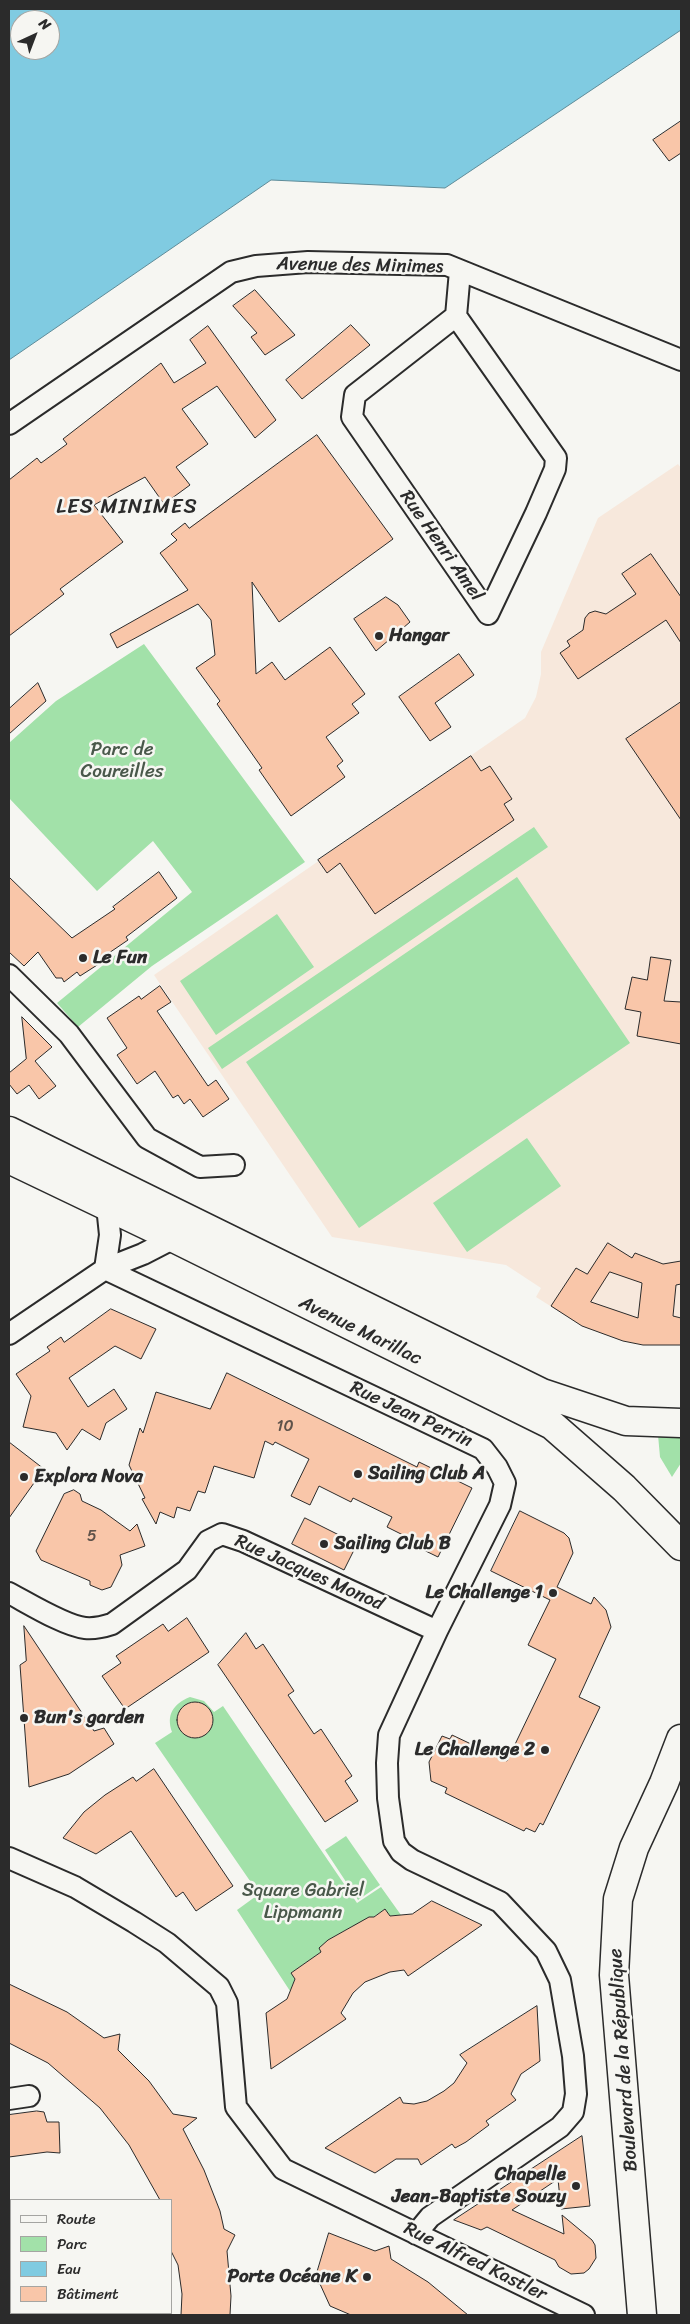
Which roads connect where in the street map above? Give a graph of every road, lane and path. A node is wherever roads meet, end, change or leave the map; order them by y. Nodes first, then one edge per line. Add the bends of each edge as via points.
1 (460, 271) junction
2 (456, 316) junction
3 (681, 360) edge
4 (9, 424) edge
5 (9, 976) edge
6 (9, 1131) edge
7 (9, 1159) edge
8 (234, 1165) dead end
9 (107, 1206) junction
10 (174, 1238) junction
11 (106, 1269) junction
12 (9, 1334) edge
13 (681, 1423) edge
14 (681, 1546) edge
15 (9, 1593) edge
16 (437, 1631) junction
17 (681, 1740) edge
18 (673, 1776) edge
19 (9, 1858) edge
20 (29, 2096) dead end
21 (9, 2099) edge
22 (416, 2234) junction
23 (584, 2315) edge
24 (642, 2315) edge

1 - 2 street
1 - 3 street, Avenue des Minimes
1 - 4 street, Avenue des Minimes via 447,266 308,262 256,266 231,272
2 - 2 street, Rue Henri Amel via 355,395 352,417 488,614 544,495 556,458
5 - 8 street via 70,1034 147,1138 200,1167
6 - 13 street, Avenue Marillac via 542,1393 626,1420
7 - 9 street, Avenue Marillac
9 - 10 street, Avenue Marillac
9 - 11 street via 110,1235
10 - 11 street
10 - 14 street, Avenue Marillac via 552,1425 624,1488
11 - 12 street
11 - 16 street, Rue Jean Perrin via 483,1449 505,1483 500,1505
15 - 16 street, Rue Jacques Monod via 70,1623 97,1629 112,1624 187,1570 208,1541 222,1534
16 - 22 street, Rue Jean Perrin via 389,1735 388,1798 394,1840 401,1852 412,1860 500,1902 546,1950 560,1980 576,2094 573,2112 560,2127 430,2217
17 - 18 street, Boulevard de la République
18 - 24 street, Boulevard de la République via 634,1848 618,1899 615,1966
19 - 22 street, Rue Alfred Kastler via 104,1903 167,1943 214,1981 227,2003 236,2107 283,2170
20 - 21 street
22 - 23 street, Rue Alfred Kastler

